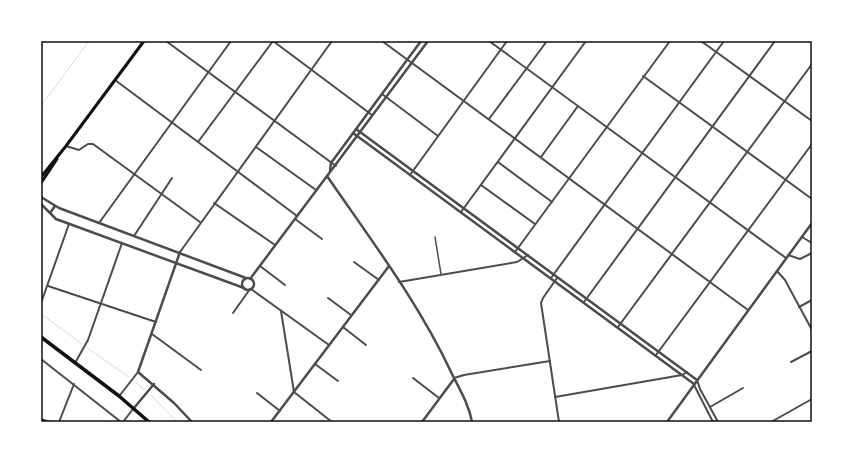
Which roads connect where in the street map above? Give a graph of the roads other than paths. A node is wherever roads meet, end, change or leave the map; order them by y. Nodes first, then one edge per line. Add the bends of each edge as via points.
1 (144, 41) edge
2 (166, 41) edge
3 (231, 41) edge
4 (273, 41) edge
5 (332, 41) edge
6 (382, 41) edge
7 (421, 41) edge
8 (428, 41) edge
9 (489, 41) edge
10 (507, 41) edge
11 (547, 41) edge
12 (586, 41) edge
13 (670, 41) edge
14 (701, 41) edge
15 (724, 41) edge
16 (775, 41) edge
17 (501, 49) junction
18 (716, 52) junction
19 (407, 60) junction
20 (412, 63) junction
21 (812, 64) edge
22 (527, 68) junction
23 (311, 70) junction
24 (208, 72) junction
25 (643, 76) junction
26 (750, 76) junction
27 (114, 80) junction
28 (552, 87) junction
29 (235, 92) junction
30 (382, 94) junction
31 (387, 97) junction
32 (464, 100) junction
33 (784, 101) junction
34 (680, 102) junction
35 (578, 106) junction
36 (369, 112) junction
37 (373, 115) junction
38 (489, 120) junction
39 (274, 121) junction
40 (812, 121) edge
41 (172, 122) junction
42 (713, 126) junction
43 (606, 127) junction
44 (356, 129) junction
45 (361, 132) junction
46 (353, 134) junction
47 (438, 136) junction
48 (358, 137) junction
49 (515, 138) junction
50 (198, 142) junction
51 (812, 144) edge
52 (66, 146) junction
53 (256, 147) junction
54 (748, 152) junction
55 (60, 153) junction
56 (642, 153) junction
57 (541, 157) junction
58 (498, 162) junction
59 (331, 163) junction
60 (336, 166) junction
61 (412, 170) junction
62 (238, 172) junction
63 (330, 172) junction
64 (134, 174) junction
65 (410, 175) junction
66 (327, 176) junction
67 (41, 177) edge
68 (172, 178) dead end
69 (569, 178) junction
70 (675, 178) junction
71 (786, 180) junction
72 (41, 183) edge
73 (481, 185) junction
74 (316, 190) junction
75 (161, 194) junction
76 (41, 197) edge
77 (812, 199) edge
78 (552, 202) junction
79 (214, 203) junction
80 (710, 203) junction
81 (41, 204) edge
82 (604, 205) junction
83 (55, 206) junction
84 (464, 208) junction
85 (461, 212) junction
86 (50, 213) junction
87 (296, 217) junction
88 (200, 222) junction
89 (98, 223) junction
90 (812, 223) edge
91 (69, 224) junction
92 (535, 224) junction
93 (637, 229) junction
94 (749, 231) junction
95 (134, 236) junction
96 (802, 236) junction
97 (435, 237) dead end
98 (322, 239) dead end
99 (122, 243) junction
100 (812, 243) edge
101 (275, 245) junction
102 (518, 248) junction
103 (180, 252) junction
104 (515, 252) junction
105 (812, 253) edge
106 (528, 255) junction
107 (672, 255) junction
108 (787, 257) junction
109 (524, 258) junction
110 (354, 262) dead end
111 (176, 263) junction
112 (260, 266) junction
113 (389, 266) junction
114 (777, 271) junction
115 (554, 274) junction
116 (442, 275) junction
117 (558, 277) junction
118 (246, 278) junction
119 (250, 278) junction
120 (551, 278) junction
121 (379, 280) junction
122 (555, 281) junction
123 (399, 282) junction
124 (710, 283) junction
125 (286, 285) dead end
126 (48, 286) junction
127 (244, 288) junction
128 (251, 289) junction
129 (328, 298) dead end
130 (587, 298) junction
131 (812, 300) edge
132 (584, 302) junction
133 (41, 303) edge
134 (100, 304) junction
135 (799, 307) junction
136 (748, 310) junction
137 (281, 311) junction
138 (233, 313) dead end
139 (352, 315) junction
140 (156, 322) junction
141 (621, 324) junction
142 (343, 327) junction
143 (618, 327) junction
144 (812, 330) edge
145 (152, 334) junction
146 (41, 337) edge
147 (329, 345) junction
148 (366, 345) dead end
149 (812, 351) edge
150 (660, 352) junction
151 (656, 355) junction
152 (41, 359) edge
153 (550, 360) junction
154 (791, 362) dead end
155 (75, 364) junction
156 (315, 364) junction
157 (201, 370) dead end
158 (138, 372) junction
159 (687, 372) junction
160 (682, 374) junction
161 (413, 378) dead end
162 (454, 378) junction
163 (697, 380) junction
164 (338, 381) dead end
165 (74, 384) junction
166 (154, 384) junction
167 (694, 384) junction
168 (743, 388) dead end
169 (294, 392) junction
170 (257, 393) dead end
171 (119, 396) junction
172 (555, 396) junction
173 (440, 399) junction
174 (812, 399) edge
175 (134, 408) junction
176 (710, 408) junction
177 (280, 411) junction
178 (41, 418) edge
179 (50, 422) edge
180 (59, 422) edge
181 (122, 422) edge
182 (149, 422) edge
183 (192, 422) edge
184 (271, 422) edge
185 (332, 422) edge
186 (422, 422) edge
187 (472, 422) edge
188 (559, 422) edge
189 (666, 422) edge
190 (713, 422) edge
191 (718, 422) edge
192 (771, 422) edge

1 - 27 main road
2 - 24 street
3 - 24 street
4 - 23 street
4 - 29 street
5 - 23 street
6 - 19 street
7 - 19 street
8 - 20 street
9 - 17 street
10 - 17 street
11 - 22 street
12 - 28 street
13 - 25 street
14 - 18 street
15 - 18 street
16 - 26 street
17 - 22 street
17 - 32 street
18 - 26 street
18 - 34 street
19 - 20 street
19 - 30 street
20 - 31 street
20 - 32 street
21 - 33 street
22 - 28 street
22 - 38 street
23 - 36 street
23 - 39 street
24 - 29 street
24 - 41 street
25 - 34 street
25 - 43 street
26 - 33 street
26 - 42 street
27 - 41 street
27 - 52 main road
28 - 35 street
28 - 49 street
29 - 39 street
29 - 50 street
30 - 31 street
30 - 36 street
31 - 37 street
31 - 47 street
32 - 38 street
32 - 47 street
33 - 40 street
33 - 54 street
34 - 42 street
34 - 56 street
35 - 43 street
35 - 57 street
36 - 37 street
36 - 44 street
37 - 45 street
38 - 49 street
39 - 53 street
39 - 59 street
41 - 50 street
41 - 64 street
42 - 54 street
42 - 70 street
43 - 56 street
43 - 69 street
44 - 45 street
44 - 46 street
45 - 48 street
45 - 61 street
46 - 48 street
46 - 59 street
47 - 61 street
48 - 60 street
48 - 65 street
49 - 57 street
49 - 58 street
50 - 62 street
51 - 71 street
52 - 55 main road
52 - 64 street via 79,150 93,144
53 - 62 street
53 - 74 street
54 - 71 street
54 - 80 street
55 - 67 main road
55 - 72 main road
56 - 70 street
56 - 82 street
57 - 69 street
58 - 73 street
58 - 78 street
59 - 60 street
59 - 63 street
60 - 63 street
61 - 65 street
61 - 84 street
62 - 79 street
62 - 87 street
63 - 66 street
64 - 75 street
64 - 89 street
65 - 85 street
66 - 74 street
66 - 113 street
68 - 75 street
69 - 78 street
69 - 82 street
70 - 80 street
70 - 93 street
71 - 77 street
71 - 94 street
73 - 84 street
73 - 92 street
74 - 87 street
75 - 88 street
75 - 95 street
76 - 83 street
78 - 92 street
79 - 88 street
79 - 101 street
80 - 94 street
80 - 107 street
81 - 86 street
82 - 93 street
82 - 115 street
83 - 86 street
83 - 89 street
84 - 85 street
84 - 102 street
85 - 104 street
86 - 91 street via 54,218
87 - 98 street
87 - 101 street
88 - 103 street
89 - 95 street
90 - 96 street
91 - 99 street
91 - 126 street
92 - 102 street
93 - 107 street
93 - 130 street
94 - 108 street
94 - 124 street
95 - 103 street
96 - 100 street
96 - 108 street
97 - 116 street
99 - 111 street
99 - 134 street
101 - 112 street
102 - 104 street
102 - 106 street
103 - 111 street
103 - 118 street
104 - 109 street
105 - 108 street via 800,259
106 - 109 street
106 - 115 street
107 - 124 street
107 - 141 street
108 - 114 street
109 - 116 street via 517,262
109 - 120 street
110 - 121 street
111 - 127 street
111 - 140 street
112 - 119 street
112 - 125 street
113 - 121 street
113 - 123 street
114 - 135 street via 785,280
114 - 136 street
115 - 117 street
115 - 120 street
116 - 123 street
117 - 122 street
117 - 130 street
118 - 119 street
118 - 127 street via 242,283
119 - 128 street via 254,283
120 - 122 street
121 - 139 street
122 - 132 street
122 - 153 street via 541,303
123 - 162 street via 437,342
124 - 136 street
124 - 150 street
126 - 133 street
126 - 134 street
127 - 128 street
128 - 137 street
128 - 138 street
129 - 139 street
130 - 132 street
130 - 141 street
131 - 135 street
132 - 143 street
134 - 140 street
134 - 155 street via 88,340
135 - 144 street
136 - 163 street
137 - 147 street
137 - 169 street
139 - 142 street
140 - 145 street
141 - 143 street
141 - 150 street
142 - 147 street
142 - 148 street
143 - 151 street
145 - 157 street
145 - 158 street
146 - 155 highway
147 - 156 street
149 - 154 street
150 - 151 street
150 - 159 street
151 - 160 street
152 - 165 street
153 - 162 street
153 - 172 street
155 - 171 highway
156 - 164 street
156 - 169 street
158 - 166 street
158 - 171 street
159 - 160 street
159 - 163 street
160 - 167 street
160 - 172 street
161 - 173 street
162 - 173 street
162 - 187 street
163 - 167 street
163 - 176 street
165 - 180 street
165 - 181 street
166 - 175 street
166 - 183 street
167 - 189 street
167 - 190 street
168 - 176 street
169 - 177 street
169 - 185 street
170 - 177 street
171 - 175 highway
172 - 188 street
173 - 186 street
174 - 192 street
175 - 181 street
175 - 182 highway
176 - 191 street
177 - 184 street
178 - 179 street

